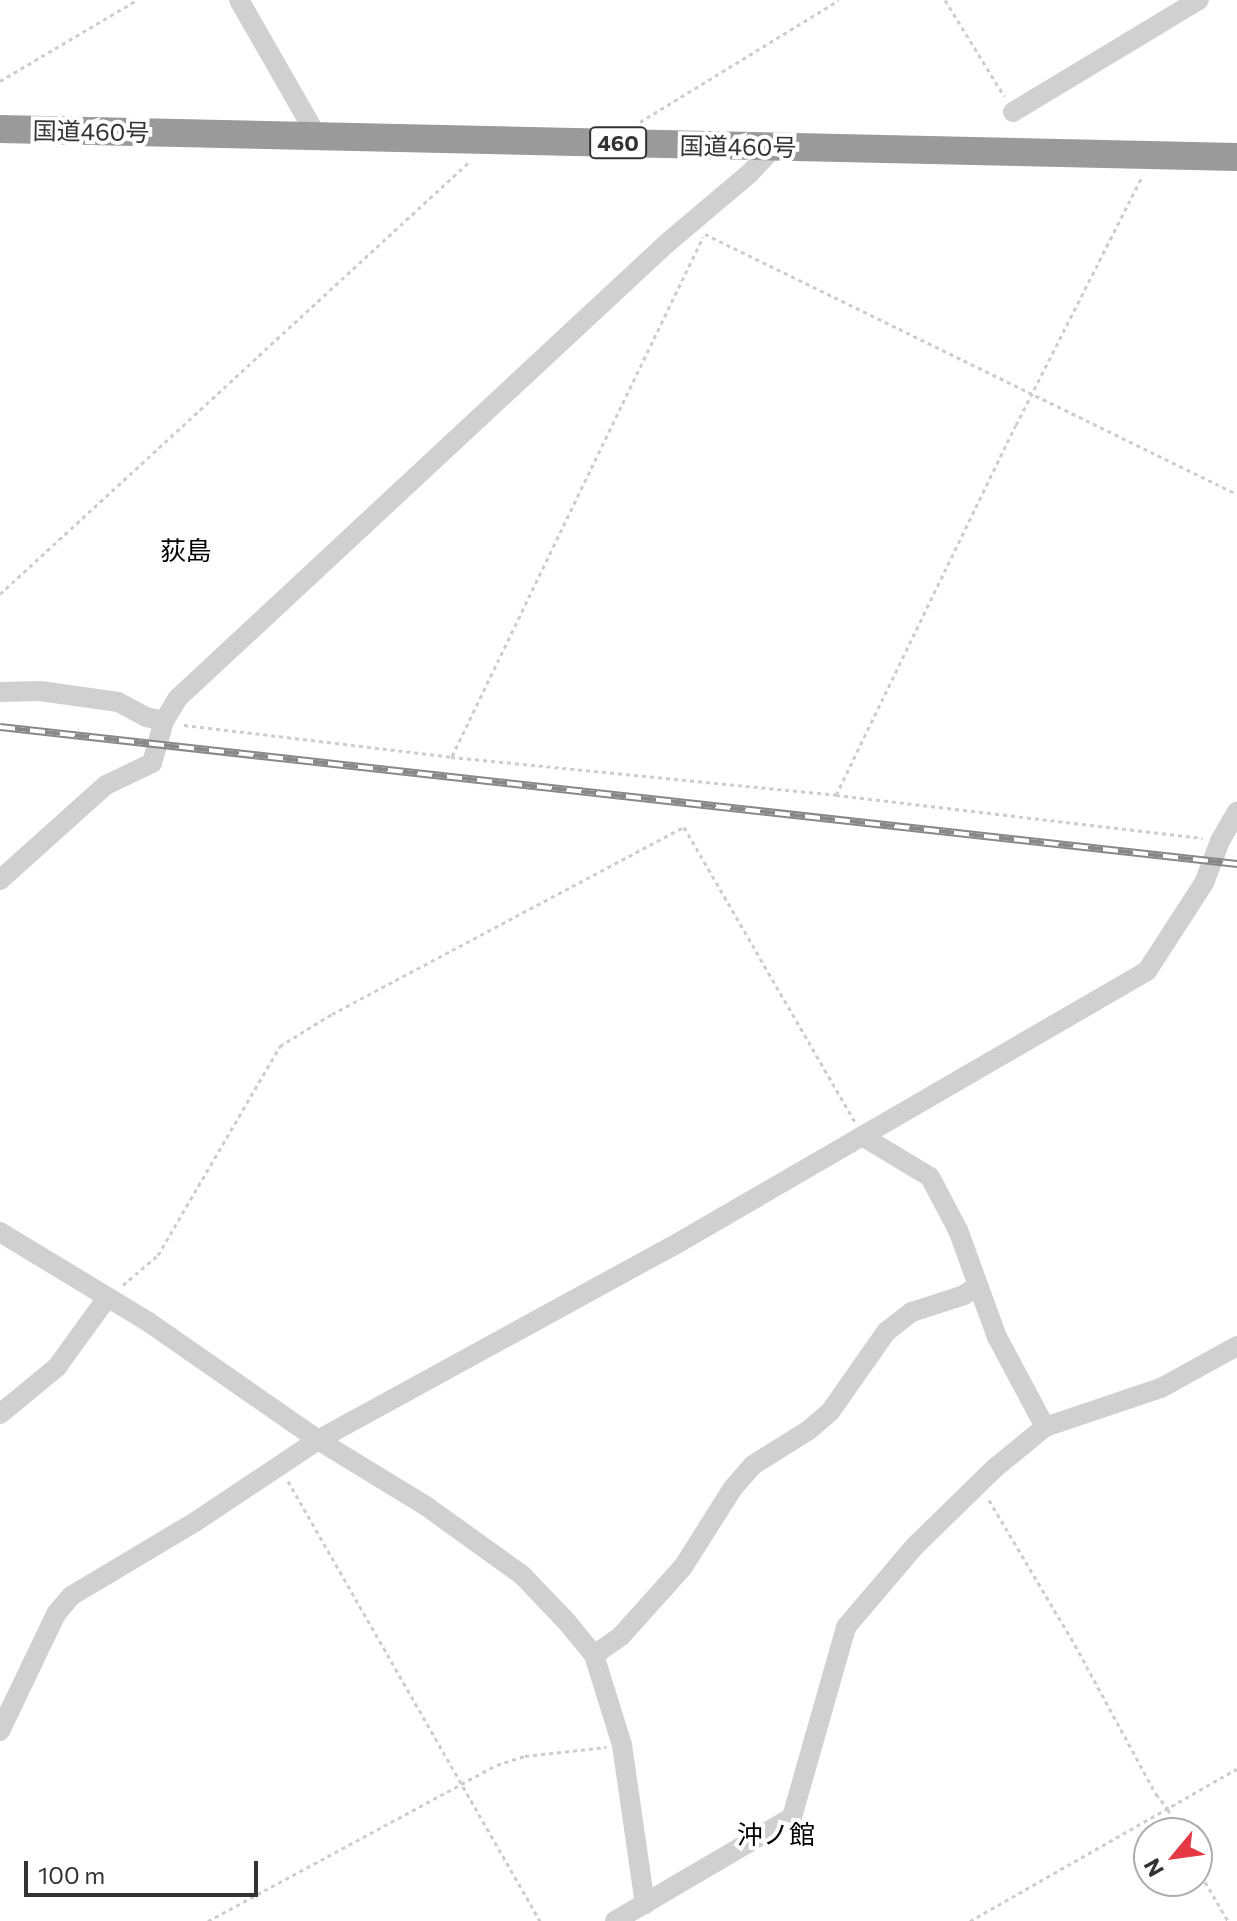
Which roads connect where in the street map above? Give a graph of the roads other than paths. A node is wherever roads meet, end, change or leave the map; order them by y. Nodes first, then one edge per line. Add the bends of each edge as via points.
1 (239, 0) edge
2 (1199, 0) edge
3 (1013, 112) road end
4 (0, 129) edge
5 (317, 136) junction
6 (774, 147) junction
7 (1237, 157) edge
8 (0, 692) edge
9 (164, 721) junction
10 (1237, 812) edge
11 (0, 880) edge
12 (862, 1136) junction
13 (0, 1232) edge
14 (977, 1286) junction
15 (107, 1298) junction
16 (1237, 1346) edge
17 (0, 1414) edge
18 (1045, 1427) junction
19 (318, 1440) junction
20 (594, 1655) junction
21 (0, 1731) edge
22 (645, 1904) junction
23 (615, 1921) edge

1 - 5 street
2 - 3 street
4 - 5 highway, 国道460号 / 460
5 - 6 highway, 国道460号 / 460
6 - 7 highway, 国道460号 / 460
6 - 9 street via 696,229 178,698
8 - 9 street via 40,691 118,702
9 - 11 street via 152,763 106,785
10 - 12 street via 1204,883 1147,971
12 - 14 street via 930,1177 958,1230
12 - 19 street
13 - 15 street
14 - 18 street via 997,1337
14 - 20 street via 912,1312 886,1332 830,1412 753,1465 683,1567 621,1636
15 - 17 street via 57,1367
15 - 19 street
16 - 18 street via 1161,1388
18 - 22 street via 915,1546 846,1627 792,1817
19 - 20 street via 426,1506 522,1575
19 - 21 street via 71,1596 56,1614
20 - 22 street via 622,1745
22 - 23 street

